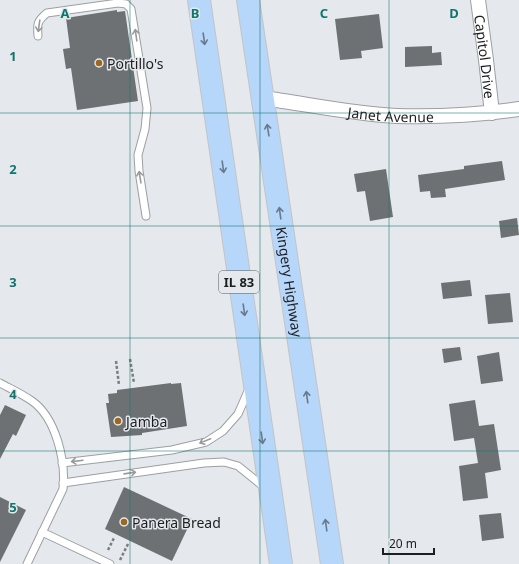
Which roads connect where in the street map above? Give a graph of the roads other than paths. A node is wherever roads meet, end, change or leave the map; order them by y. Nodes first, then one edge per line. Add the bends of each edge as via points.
1 (199, 0) edge
2 (248, 0) edge
3 (478, 0) edge
4 (38, 36) dead end
5 (263, 98) junction
6 (519, 110) edge
7 (492, 113) junction
8 (146, 216) dead end
9 (254, 380) junction
10 (0, 383) edge
11 (62, 463) junction
12 (64, 483) junction
13 (270, 490) junction
14 (42, 532) junction
15 (27, 564) edge
16 (110, 564) edge
17 (281, 564) edge
18 (332, 564) edge

1 -> 9 highway, IL 83
2 - 5 highway, Kingery Highway
3 - 7 street, Capitol Drive
8 -> 4 lane via 138,155 147,108 131,9 126,4 118,3 47,13 40,18
5 - 7 street, Janet Avenue via 396,116
18 -> 5 highway, Kingery Highway
6 - 7 street, Janet Avenue
9 -> 11 lane via 238,414 223,431 206,442 172,450
9 -> 13 highway, IL 83
10 - 11 lane via 33,402 51,422
11 - 12 lane
12 -> 13 lane via 224,462 238,466
12 - 14 lane
13 - 17 highway, IL 83
14 - 15 lane
14 - 16 lane

